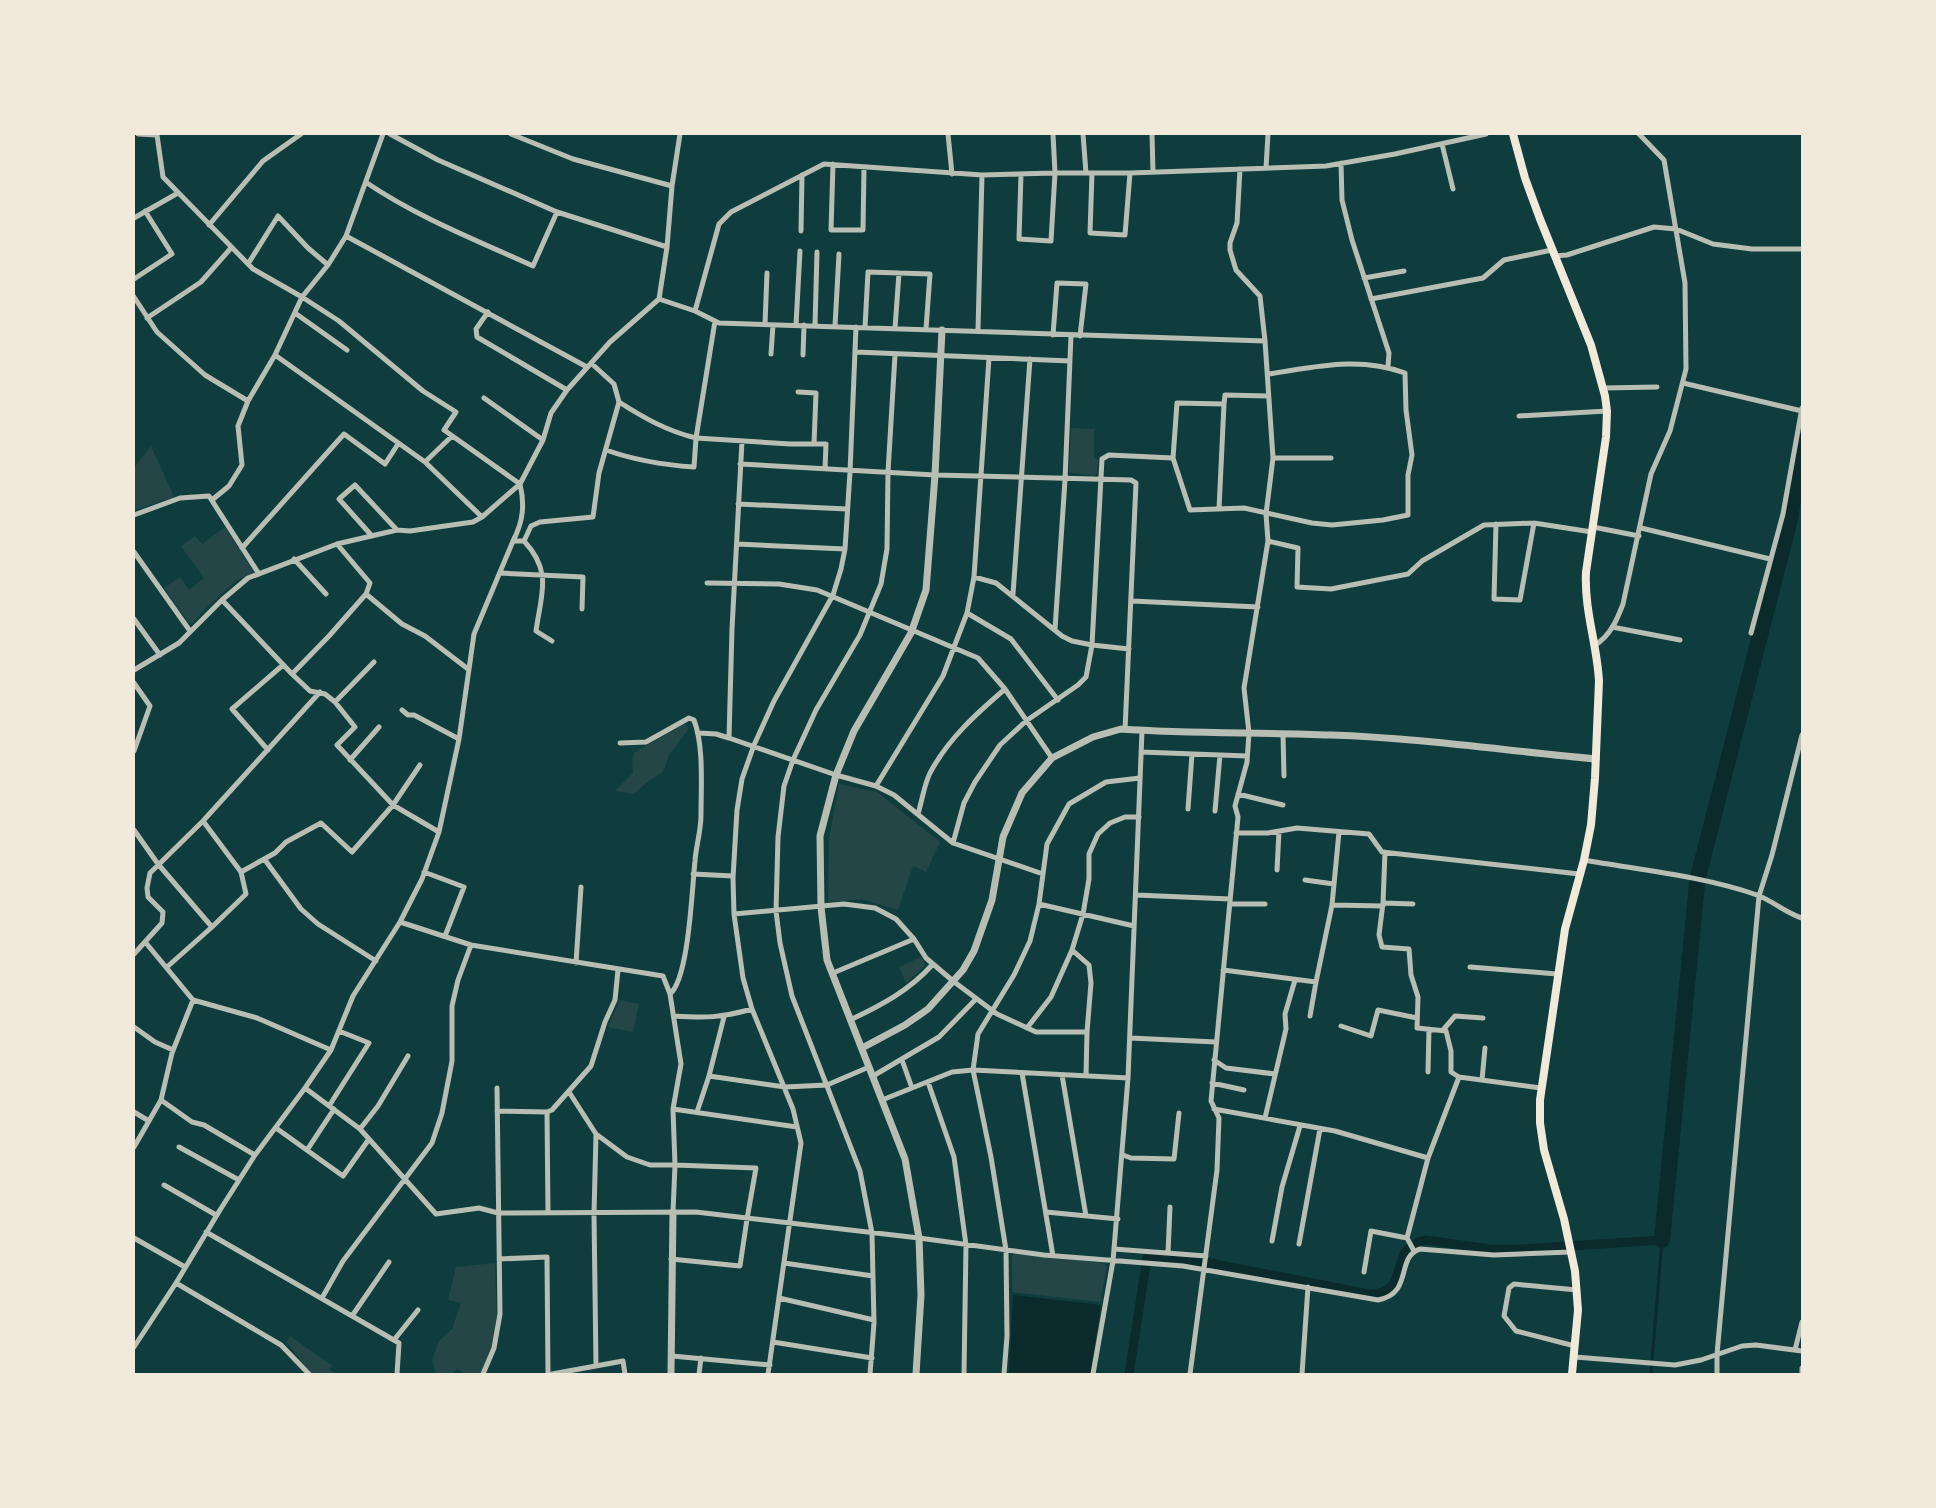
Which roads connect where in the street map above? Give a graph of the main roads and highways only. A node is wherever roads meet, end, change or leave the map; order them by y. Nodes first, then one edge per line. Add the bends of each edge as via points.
1 (1513, 134) edge
2 (1572, 1374) edge

1 - 2 main road via 1525,178 1591,345 1607,411 1585,590 1599,681 1593,813 1565,929 1541,1088 1541,1136 1564,1219 1577,1290

